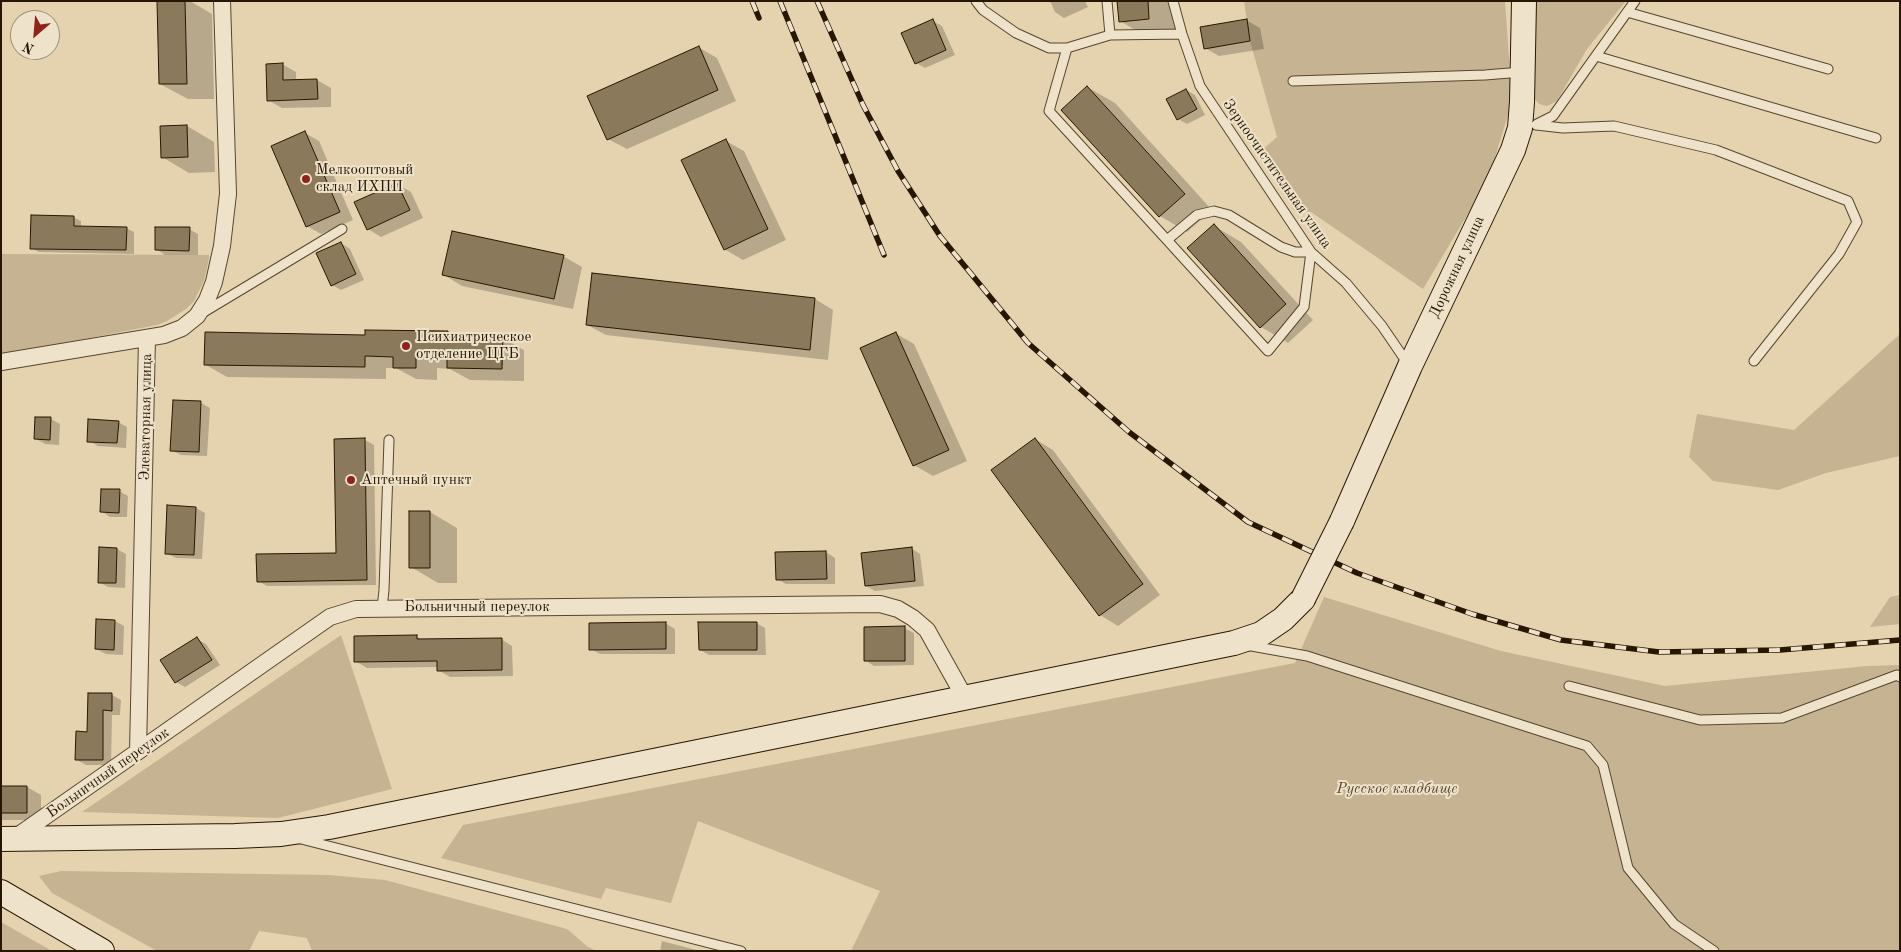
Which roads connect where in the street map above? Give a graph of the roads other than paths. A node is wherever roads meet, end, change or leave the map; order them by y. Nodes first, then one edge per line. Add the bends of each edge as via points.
1 (222, 1) edge
2 (976, 1) edge
3 (1106, 1) edge
4 (1173, 1) edge
5 (1524, 1) edge
6 (1635, 1) edge
7 (1627, 12) junction
8 (1182, 34) junction
9 (1110, 35) junction
10 (1067, 48) junction
11 (1596, 56) junction
12 (1828, 69) dead end
13 (1522, 72) junction
14 (1293, 81) dead end
15 (1528, 126) junction
16 (1876, 138) dead end
17 (342, 229) dead end
18 (1166, 240) junction
19 (1310, 252) junction
20 (197, 316) junction
21 (148, 338) junction
22 (1754, 361) dead end
23 (1, 362) edge
24 (1410, 366) junction
25 (389, 440) dead end
26 (382, 608) junction
27 (1234, 643) junction
28 (1900, 676) edge
29 (1569, 686) dead end
30 (965, 698) junction
31 (138, 751) junction
32 (281, 834) junction
33 (7, 839) edge
34 (1, 892) edge
35 (102, 951) edge
36 (741, 951) edge
37 (1714, 951) edge

1 - 20 street, Элеваторная улица via 228,194 214,282
2 - 10 lane via 983,10 1016,33 1049,48
3 - 9 lane
4 - 8 lane, Зерноочистительная улица
5 - 13 street, Дорожная улица
6 - 7 lane
7 - 11 lane
7 - 12 lane
8 - 9 lane
8 - 19 lane, Зерноочистительная улица via 1200,86
9 - 10 lane
10 - 18 lane via 1049,111
11 - 15 lane via 1553,116
11 - 16 lane
13 - 14 lane
13 - 15 street, Дорожная улица
15 - 22 lane via 1614,126 1707,148 1848,202 1857,222 1839,254
15 - 24 street, Дорожная улица via 1513,150
17 - 20 lane
18 - 19 lane via 1197,216 1214,211 1229,216 1281,247
18 - 19 lane via 1268,351 1304,306
19 - 24 lane, Зерноочистительная улица via 1346,283
20 - 21 street, Элеваторная улица via 182,328
21 - 23 street
21 - 31 street, Элеваторная улица
24 - 27 street, Дорожная улица, bridge via 1342,521 1303,599 1283,619 1261,634
25 - 26 lane
26 - 30 street, Больничный переулок via 880,604 898,609 927,630
26 - 31 street, Больничный переулок via 356,609 330,617
27 - 30 street, Дорожная улица
27 - 37 lane via 1307,656 1587,746 1603,765 1628,868 1674,924
28 - 29 lane via 1782,718 1700,720
30 - 32 street, Дорожная улица
31 - 33 street, Больничный переулок
32 - 33 street, Дорожная улица
32 - 36 lane
34 - 35 street

